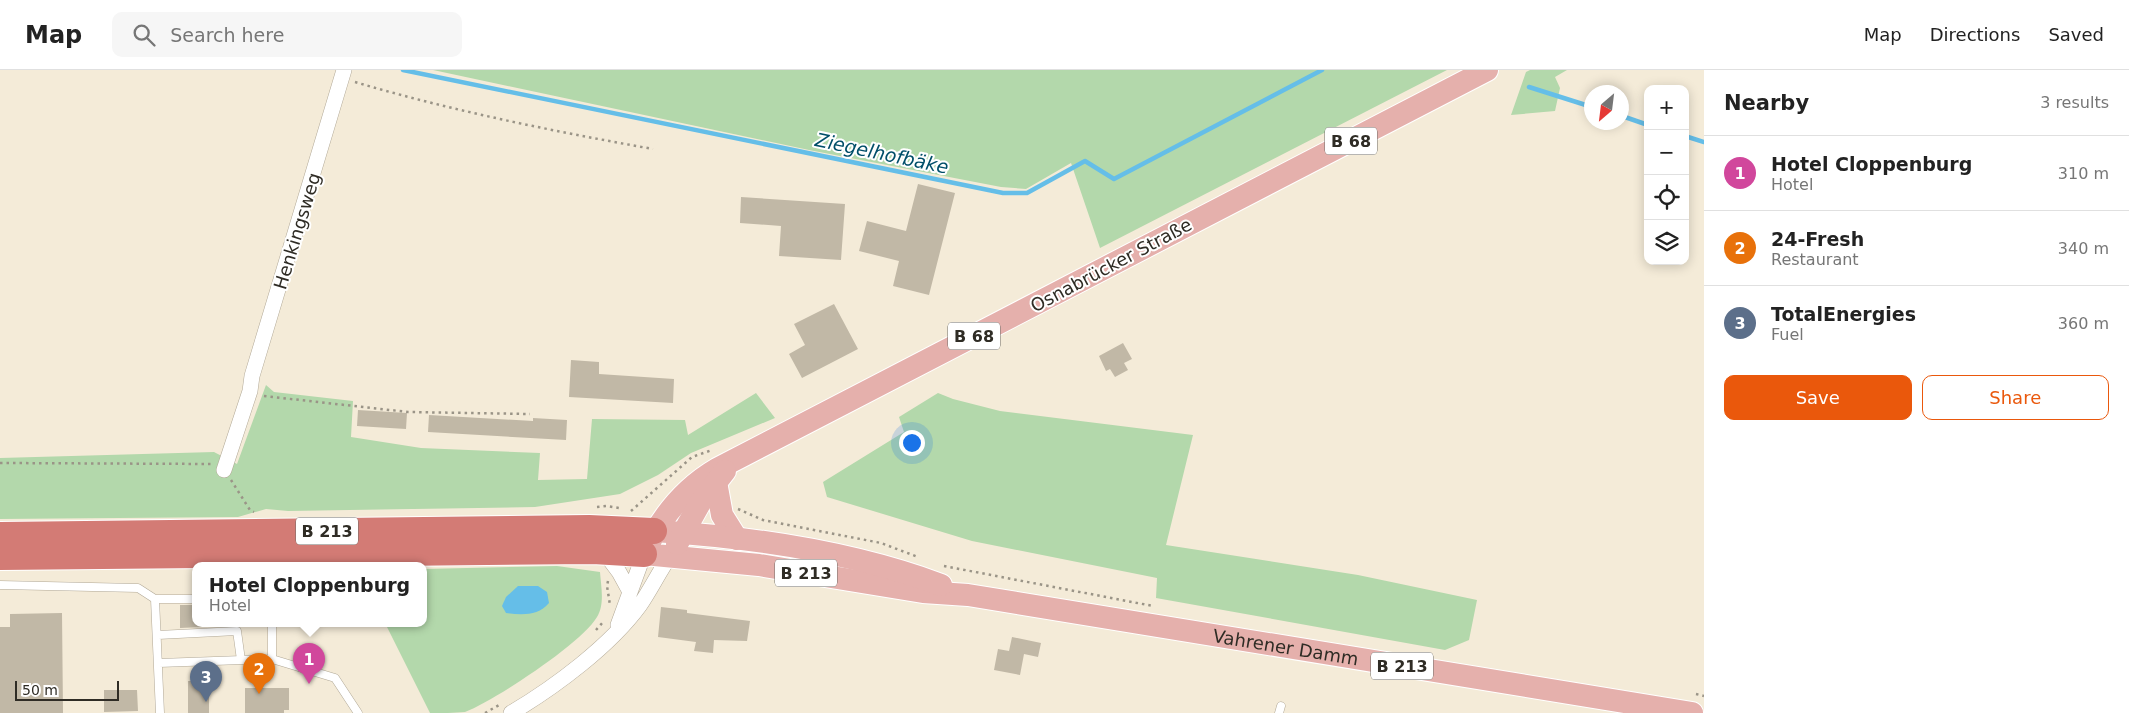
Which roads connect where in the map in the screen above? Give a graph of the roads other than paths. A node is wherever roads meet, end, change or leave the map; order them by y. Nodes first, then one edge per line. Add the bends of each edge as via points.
1 (1488, 70) edge
2 (343, 74) edge
3 (726, 454) junction
4 (224, 470) road end
5 (716, 482) junction
6 (684, 533) junction
7 (0, 535) edge
8 (737, 539) junction
9 (649, 542) junction
10 (604, 552) junction
11 (0, 556) edge
12 (670, 556) junction
13 (0, 585) edge
14 (630, 592) junction
15 (968, 595) junction
16 (155, 599) junction
17 (192, 599) edge
18 (236, 627) edge
19 (272, 627) edge
20 (615, 634) junction
21 (158, 635) junction
22 (272, 659) junction
23 (241, 660) junction
24 (159, 662) junction
25 (1693, 704) edge
26 (505, 709) edge
27 (160, 713) edge
28 (358, 713) edge

1 - 3 main road, Osnabrücker Straße / B 68 via 761,445
2 - 4 street, Henkingsweg
3 - 5 main road, Osnabrücker Straße / B 68
3 - 9 main road, Osnabrücker Straße / B 68 via 688,488
5 - 6 main road, Osnabrücker Straße / B 68
5 - 8 main road via 722,515
6 - 8 main road, Vahrener Damm / B 213
6 - 9 main road, Vahrener Damm / B 213
6 - 12 main road, Osnabrücker Straße / B 68
7 - 9 highway, B 213 via 589,528
8 - 15 main road, Vahrener Damm / B 213 via 860,559 902,570
9 - 10 highway, B 213
9 - 12 main road, Vahrener Damm / B 213
9 - 14 street
10 - 11 highway, B 213
10 - 14 street via 620,572
12 - 15 main road, Vahrener Damm / B 213 via 923,592
12 - 20 street via 640,604
13 - 16 lane via 138,588
14 - 20 street
15 - 25 main road, Vahrener Damm / B 213
16 - 17 lane
16 - 21 lane
18 - 21 lane
18 - 23 lane
19 - 22 lane
20 - 26 street via 571,671
21 - 24 lane
22 - 23 lane
22 - 28 lane via 335,678
23 - 24 lane
24 - 27 lane

